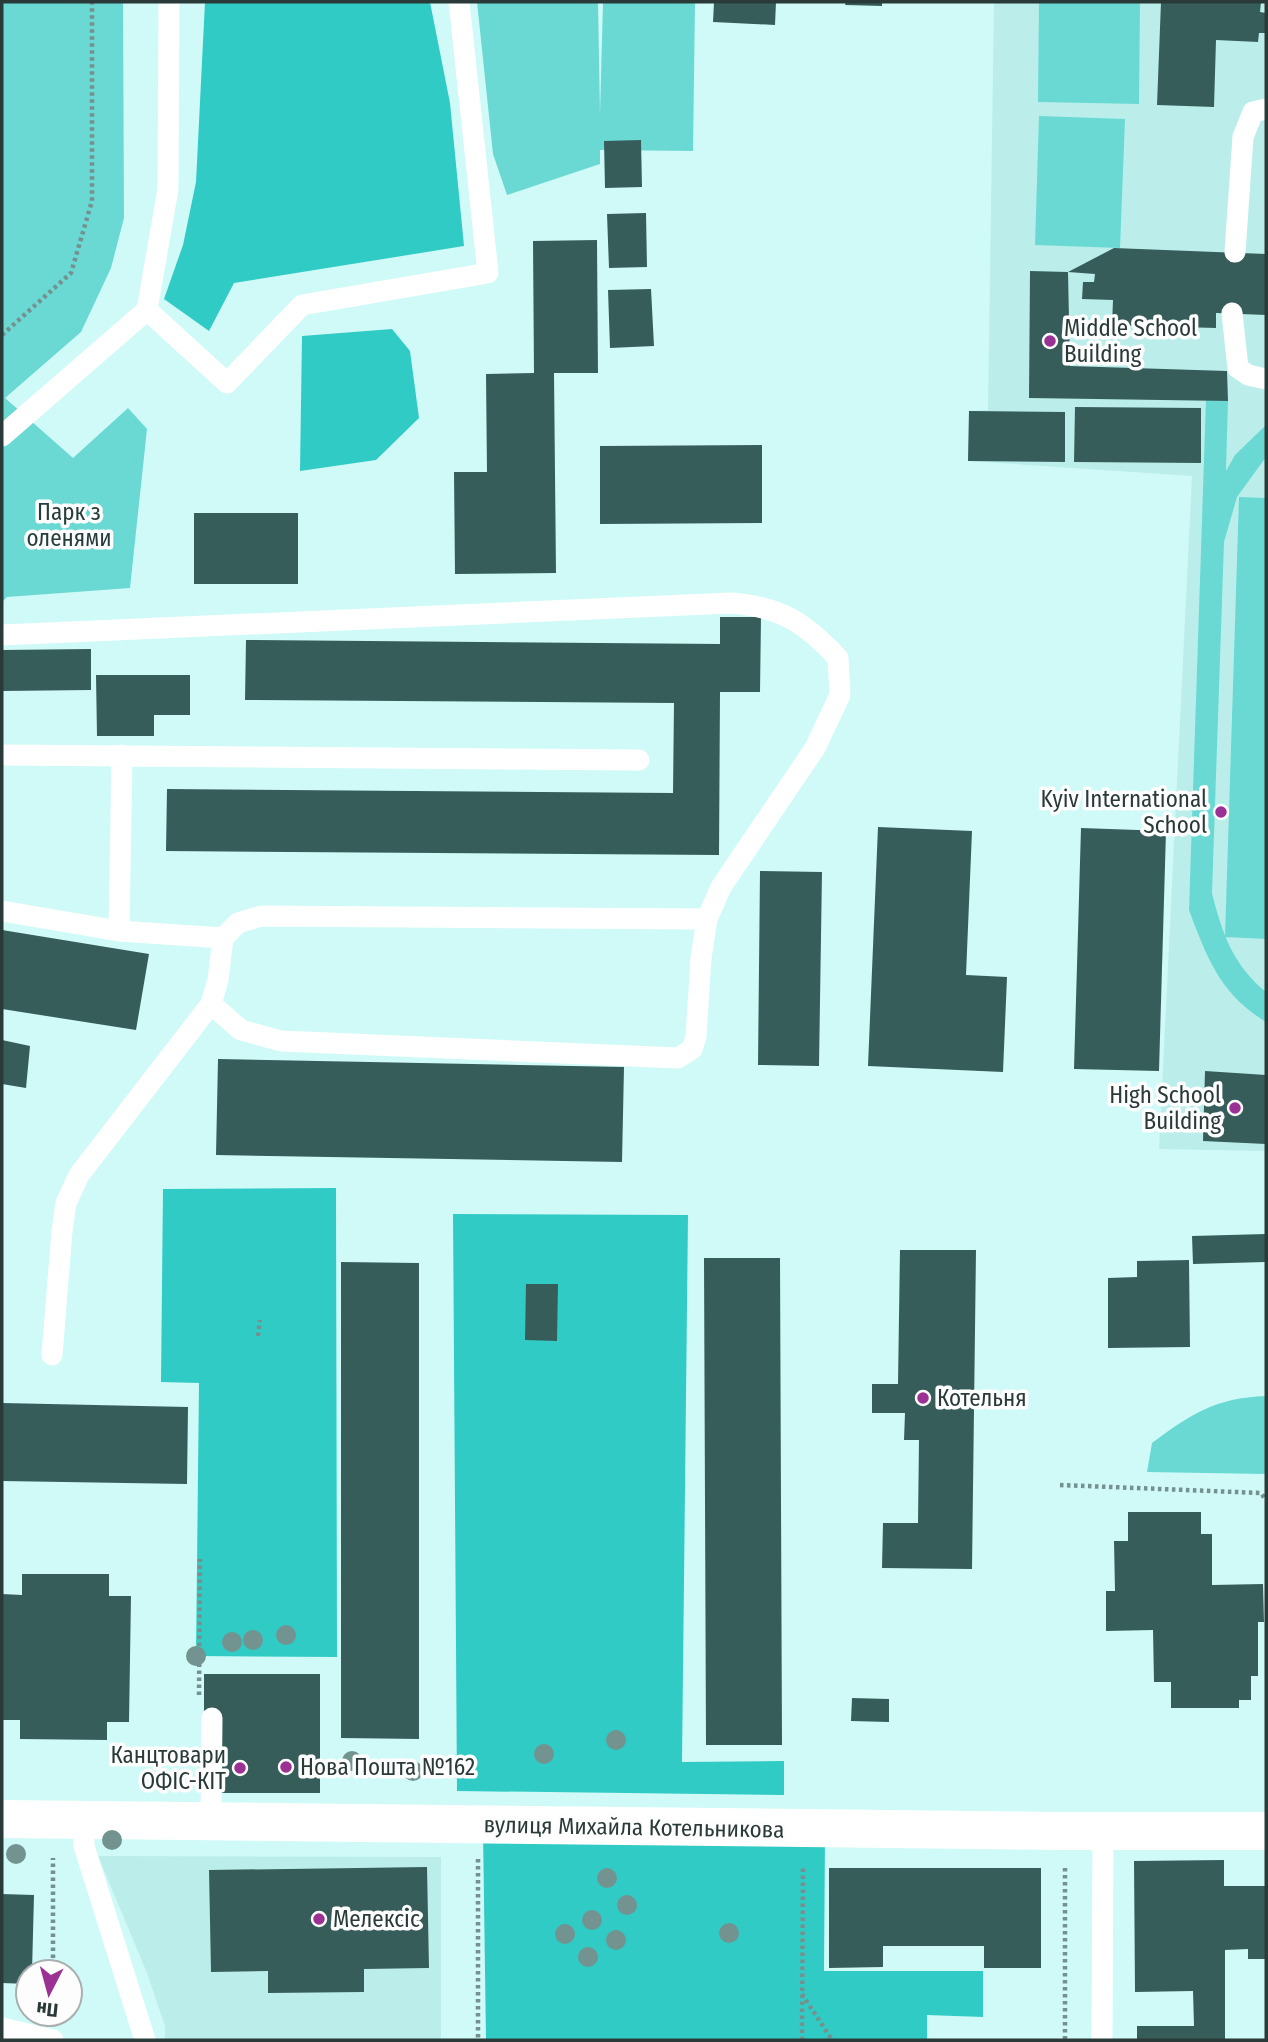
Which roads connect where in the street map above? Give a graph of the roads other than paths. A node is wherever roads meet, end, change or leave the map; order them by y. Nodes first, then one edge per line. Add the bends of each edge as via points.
1 (169, 2) edge
2 (459, 2) edge
3 (1266, 109) edge
4 (1235, 252) dead end
5 (147, 310) junction
6 (1232, 313) dead end
7 (1266, 379) edge
8 (2, 436) edge
9 (2, 635) edge
10 (2, 755) edge
11 (122, 755) junction
12 (639, 760) dead end
13 (2, 911) edge
14 (707, 919) junction
15 (119, 931) junction
16 (223, 938) junction
17 (211, 1004) junction
18 (52, 1355) dead end
19 (212, 1718) dead end
20 (2, 1819) edge
21 (84, 1820) junction
22 (211, 1822) junction
23 (1103, 1831) junction
24 (1266, 1831) edge
25 (2, 2028) edge
26 (52, 2040) edge
27 (145, 2040) edge
28 (1102, 2040) edge

1 - 5 lane via 168,189
2 - 5 lane via 488,273 302,305 227,383
3 - 4 lane via 1253,112 1242,137
5 - 8 lane
6 - 7 lane via 1238,368
9 - 14 lane via 717,603 763,606 810,629 838,658 840,695 815,748 721,887
10 - 11 lane
11 - 12 lane
11 - 15 lane
13 - 15 lane
14 - 16 lane via 261,916 238,923
14 - 17 lane via 696,1037 692,1049 678,1058 281,1041 241,1030
15 - 16 lane
16 - 17 lane
17 - 18 lane via 79,1175 70,1194 62,1231
19 - 22 lane
20 - 21 street, вулиця Михайла Котельникова
21 - 22 street, вулиця Михайла Котельникова
21 - 27 lane via 84,1846
22 - 23 street, вулиця Михайла Котельникова
23 - 24 street, вулиця Михайла Котельникова
23 - 28 lane
25 - 26 lane

